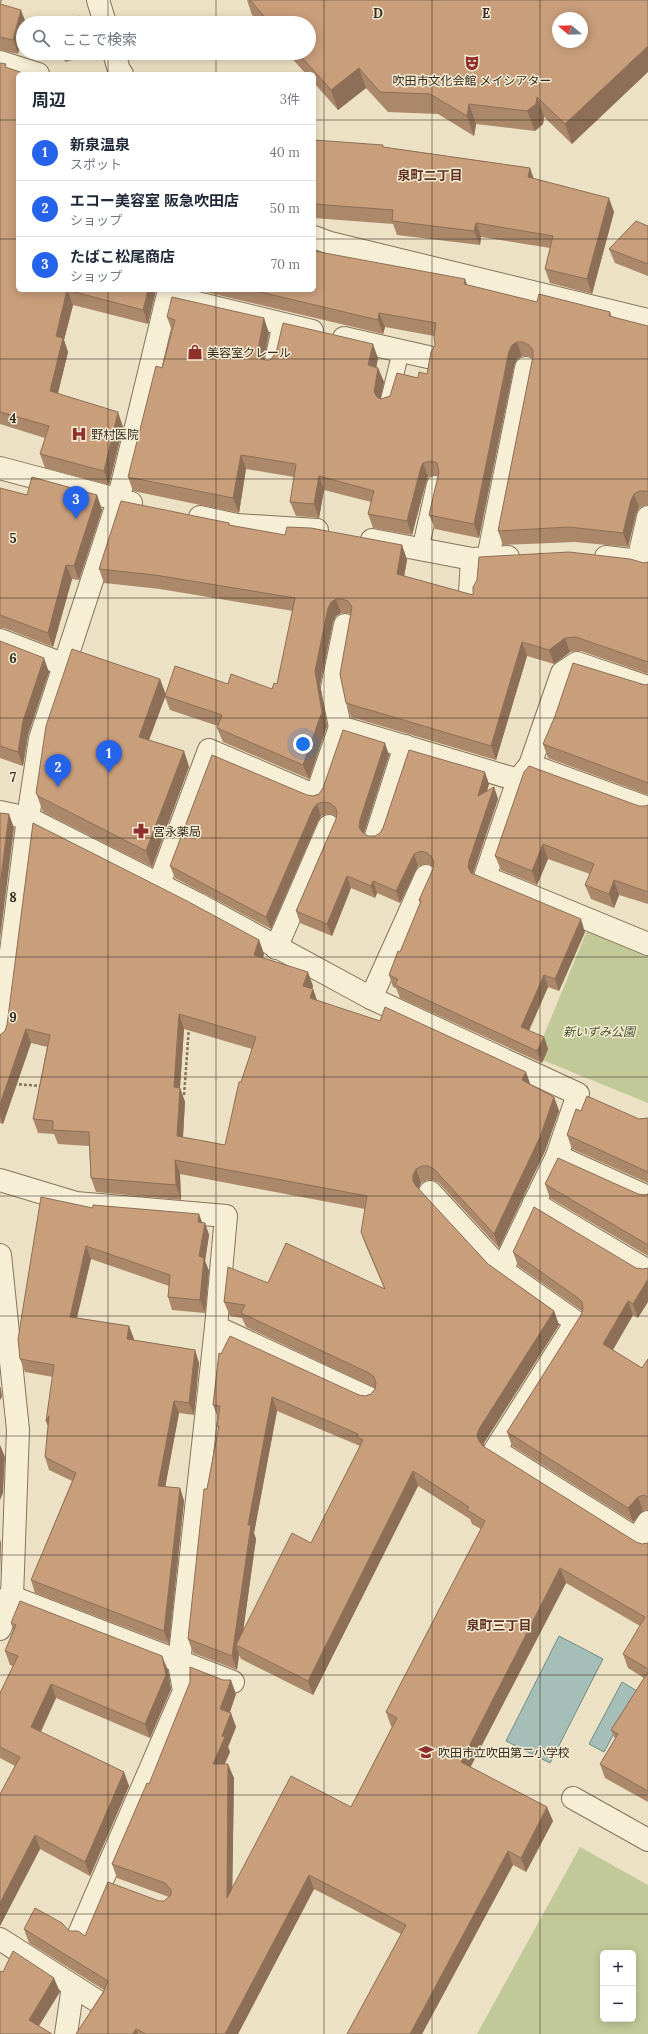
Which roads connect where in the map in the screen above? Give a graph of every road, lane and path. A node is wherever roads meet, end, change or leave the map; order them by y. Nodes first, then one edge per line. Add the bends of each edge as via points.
1 (98, 0) edge
2 (103, 16) edge
3 (0, 62) edge
4 (32, 72) edge
5 (316, 238) edge
6 (168, 293) edge
7 (648, 320) edge
8 (281, 323) junction
9 (401, 351) junction
10 (428, 357) dead end
11 (272, 364) edge
12 (526, 368) dead end
13 (388, 404) edge
14 (0, 468) edge
15 (435, 484) edge
16 (118, 501) junction
17 (147, 507) edge
18 (177, 513) edge
19 (648, 517) edge
20 (420, 550) junction
21 (582, 555) edge
22 (527, 556) edge
23 (480, 558) junction
24 (643, 563) edge
25 (470, 593) edge
26 (345, 625) dead end
27 (0, 640) edge
28 (65, 665) junction
29 (648, 687) edge
30 (340, 726) junction
31 (405, 746) junction
32 (524, 773) junction
33 (648, 808) edge
34 (0, 812) edge
35 (28, 818) junction
36 (329, 826) dead end
37 (376, 836) edge
38 (426, 876) dead end
39 (159, 884) junction
40 (648, 944) edge
41 (276, 948) junction
42 (371, 998) junction
43 (190, 1019) edge
44 (0, 1038) edge
45 (8, 1084) edge
46 (46, 1086) edge
47 (176, 1096) edge
48 (557, 1156) junction
49 (0, 1180) edge
50 (430, 1192) dead end
51 (648, 1197) edge
52 (534, 1203) junction
53 (0, 1255) edge
54 (502, 1270) junction
55 (648, 1271) edge
56 (216, 1327) junction
57 (369, 1398) edge
58 (9, 1425) edge
59 (644, 1536) edge
60 (6, 1599) edge
61 (0, 1629) edge
62 (179, 1663) junction
63 (233, 1682) dead end
64 (573, 1798) dead end
65 (648, 1840) edge
66 (79, 1934) edge
67 (0, 1939) edge
68 (73, 1986) junction
69 (96, 2001) edge
70 (66, 2034) edge

1 - 2 street
3 - 4 street
5 - 7 street
6 - 8 street
6 - 16 street
8 - 9 street
8 - 11 lane
9 - 10 street
9 - 13 lane
12 - 23 street
14 - 16 street
15 - 20 lane
16 - 17 street
16 - 28 street
18 - 20 street via 237,525 318,530
19 - 24 street
20 - 23 street
21 - 24 street
22 - 23 street
23 - 25 street
26 - 30 street via 332,688
27 - 28 street
28 - 35 street via 40,739
29 - 32 street via 577,663 562,673
30 - 31 street
30 - 39 street via 316,796 209,750
31 - 32 street
31 - 37 street
32 - 33 street
32 - 40 street via 485,877
34 - 35 street
35 - 39 street
35 - 44 street
36 - 41 street
38 - 42 street
39 - 41 street
41 - 42 street
42 - 48 street via 585,1097
43 - 47 path via 184,1096
45 - 46 path
48 - 51 street
48 - 52 street
49 - 56 street via 76,1203 226,1216
50 - 54 street
52 - 54 street
52 - 55 street
53 - 58 street
54 - 59 street via 576,1322 495,1450
56 - 57 street
56 - 62 street
58 - 60 street
60 - 61 street
60 - 62 street
62 - 63 street
62 - 66 street via 184,1690 108,1884
64 - 65 street
67 - 68 street
68 - 69 street
68 - 70 street

